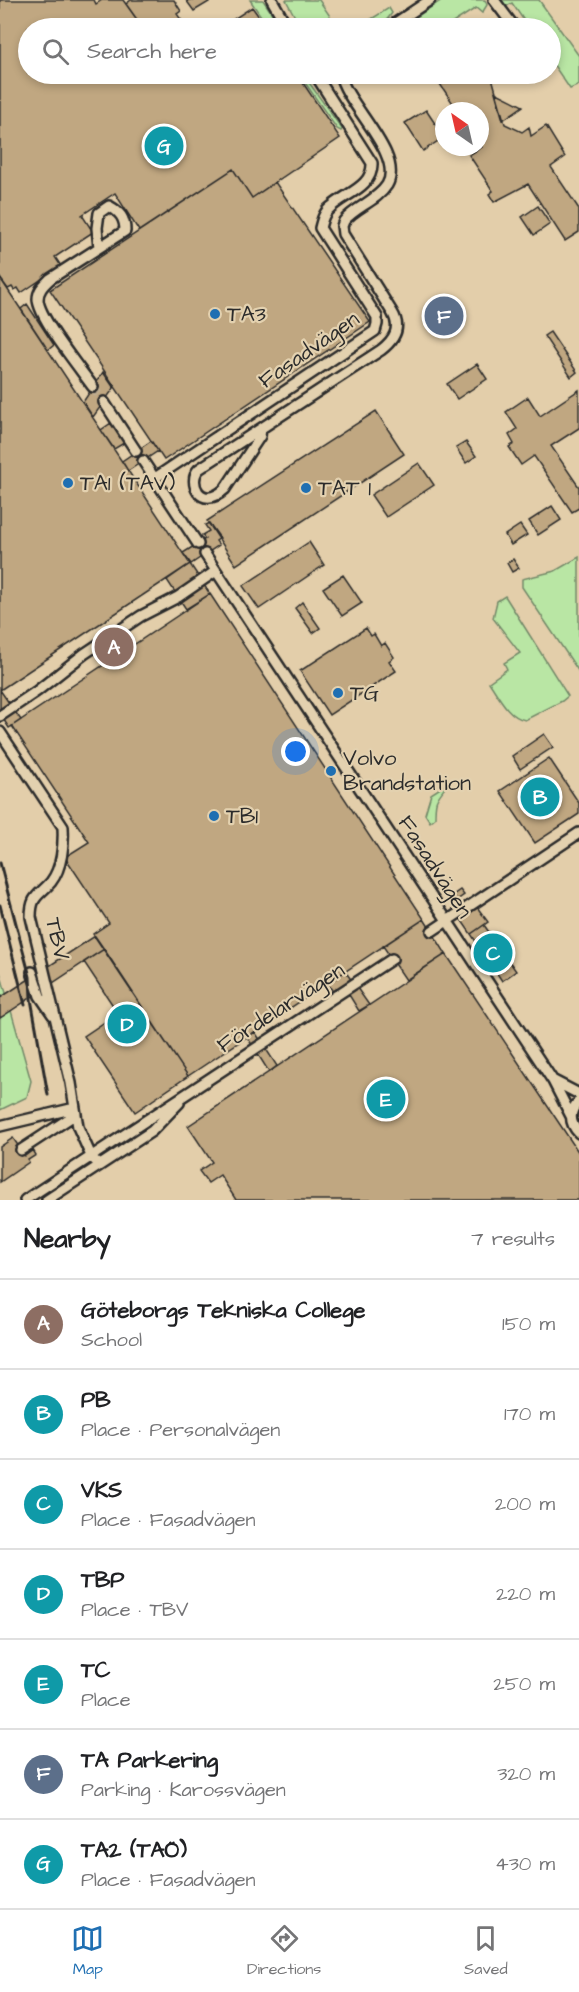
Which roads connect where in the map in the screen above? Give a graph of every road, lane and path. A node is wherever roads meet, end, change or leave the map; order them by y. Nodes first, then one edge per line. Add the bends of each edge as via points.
1 (272, 0) edge
2 (430, 0) edge
3 (494, 0) edge
4 (282, 18) edge
5 (403, 18) edge
6 (508, 18) edge
7 (321, 84) edge
8 (344, 84) edge
9 (99, 247) dead end
10 (93, 387) tunnel mouth
11 (104, 402) tunnel mouth
12 (261, 429) junction
13 (136, 451) dead end
14 (143, 461) dead end
15 (155, 478) junction
16 (198, 544) dead end
17 (205, 554) dead end
18 (216, 571) junction
19 (0, 716) edge
20 (0, 732) edge
21 (579, 833) edge
22 (447, 921) junction
23 (432, 931) dead end
24 (392, 959) dead end
25 (32, 972) dead end
26 (59, 1031) junction
27 (553, 1081) junction
28 (191, 1090) junction
29 (579, 1094) edge
30 (579, 1101) edge
31 (75, 1111) junction
32 (571, 1116) junction
33 (0, 1126) edge
34 (579, 1133) edge
35 (21, 1150) dead end
36 (92, 1156) junction
37 (99, 1165) junction
38 (25, 1200) edge
39 (46, 1200) edge

1 - 4 street
2 - 5 street
3 - 6 street
7 - 15 street, Fasadvägen via 372,163 370,177 330,207 320,228 377,316 375,331
8 - 12 street via 385,151 391,170 382,191 344,221 342,234 396,317 396,332 381,350
9 - 10 street via 50,279 40,289 38,299 42,314
11 - 13 street
12 - 12 street via 195,473 196,487 205,498 218,496 225,489
14 - 15 street
15 - 16 street
17 - 18 street, Fasadvägen
18 - 19 street via 112,635
18 - 22 street, Fasadvägen
20 - 26 street, TBV via 63,827 64,843 56,871 31,904 34,933
21 - 22 street
22 - 23 street
22 - 27 street, Fasadvägen
24 - 28 street, Fördelarvägen
25 - 26 street
26 - 31 street, TBV
27 - 29 street, Fasadvägen
27 - 32 street, Fasadvägen
28 - 36 street, Fördelarvägen
28 - 37 street, Fördelarvägen via 152,1131
30 - 32 street
31 - 33 street
31 - 35 street
31 - 36 street, TBV
32 - 34 street, Fasadvägen
36 - 37 street, TBV
36 - 38 street, Fördelarvägen
37 - 39 street, Fördelarvägen

